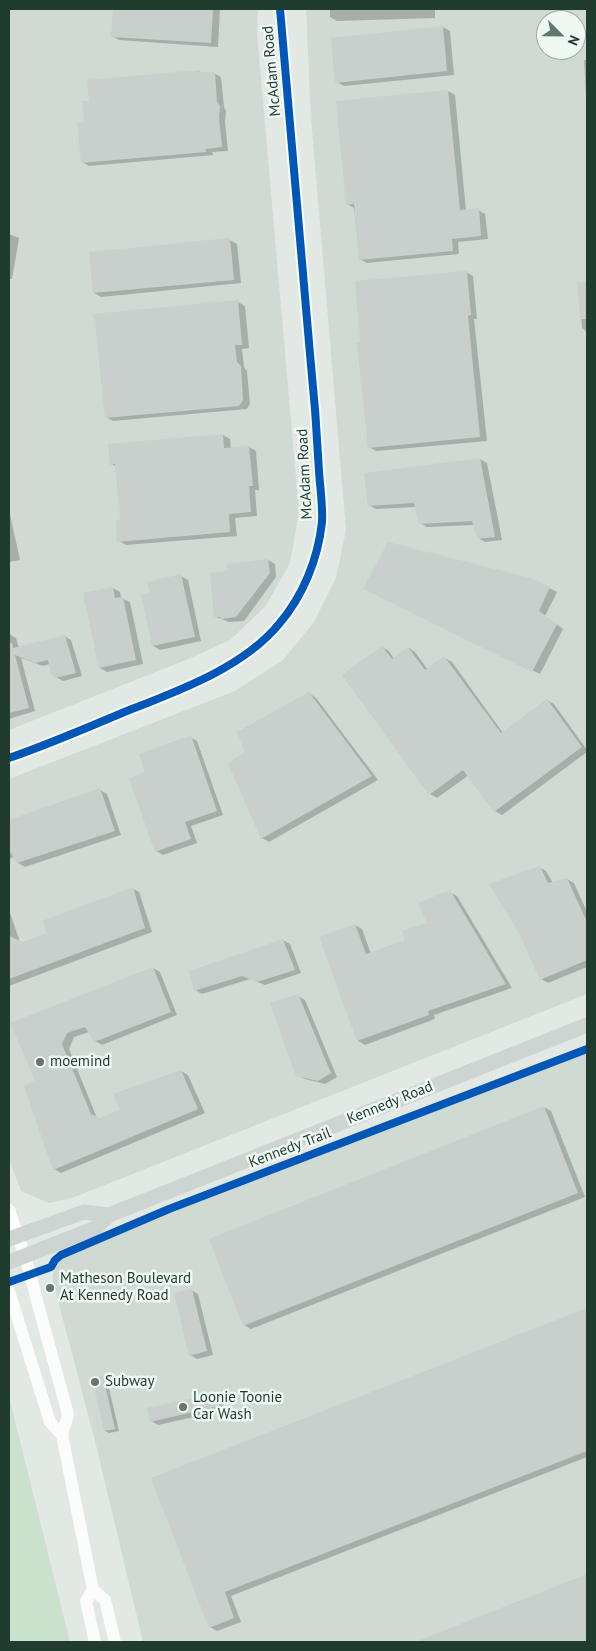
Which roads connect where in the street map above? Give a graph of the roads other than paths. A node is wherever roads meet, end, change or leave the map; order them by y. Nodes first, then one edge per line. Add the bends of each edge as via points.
1 (280, 9) edge
2 (9, 758) edge
3 (587, 1025) edge
4 (9, 1210) edge
5 (110, 1215) junction
6 (13, 1237) edge
7 (25, 1256) junction
8 (9, 1262) edge
9 (9, 1291) edge
10 (62, 1435) junction
11 (93, 1590) junction
12 (95, 1642) edge
13 (115, 1642) edge

1 - 2 street, McAdam Road via 318,445 322,520 313,565 279,625 244,656 160,698
3 - 5 main road, Kennedy Road
4 - 6 street
5 - 6 main road, Kennedy Road via 84,1212
5 - 7 main road, Kennedy Road via 96,1228
6 - 7 street
7 - 8 main road, Kennedy Road
7 - 10 street via 68,1415
9 - 10 street via 50,1422
10 - 11 street
11 - 12 street via 86,1601
11 - 13 street via 105,1600

